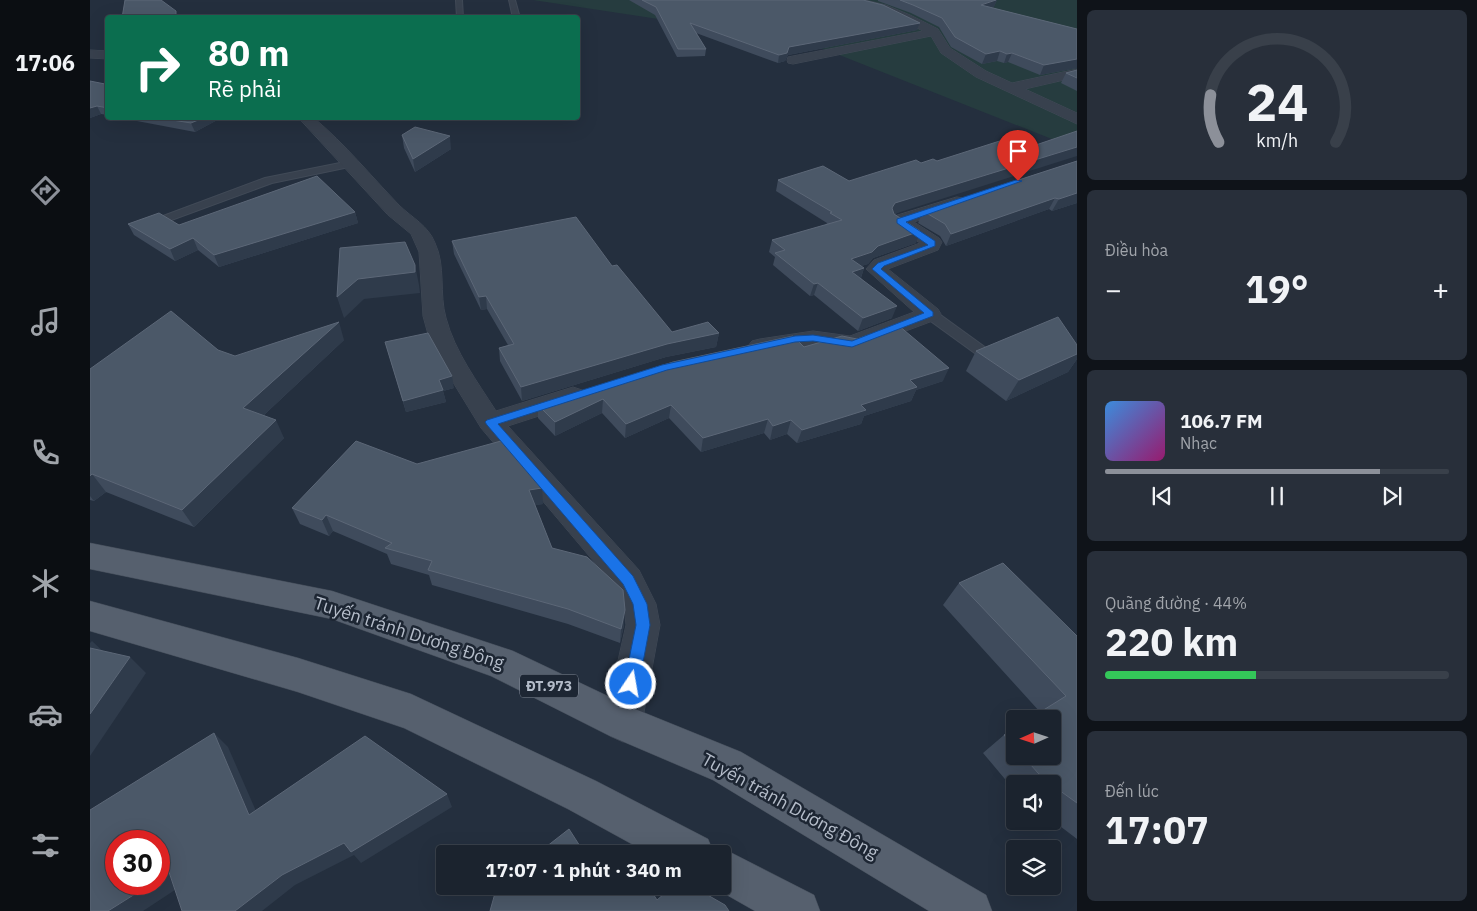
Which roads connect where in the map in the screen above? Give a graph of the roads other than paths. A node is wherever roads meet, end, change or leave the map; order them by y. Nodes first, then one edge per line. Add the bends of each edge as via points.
1 (458, 0) edge
2 (512, 0) edge
3 (851, 0) edge
4 (903, 3) edge
5 (886, 8) junction
6 (460, 15) edge
7 (517, 15) edge
8 (934, 32) junction
9 (90, 54) edge
10 (105, 55) edge
11 (793, 60) dead end
12 (1077, 73) edge
13 (1011, 88) junction
14 (1077, 119) edge
15 (308, 120) edge
16 (350, 164) junction
17 (980, 194) edge
18 (151, 224) edge
19 (930, 314) junction
20 (740, 350) edge
21 (988, 356) edge
22 (595, 389) edge
23 (490, 422) junction
24 (90, 556) edge
25 (90, 616) edge
26 (623, 723) junction
27 (676, 845) edge
28 (731, 874) edge
29 (798, 911) edge
30 (970, 911) edge

1 - 6 lane
2 - 7 lane
3 - 5 street
4 - 5 street
5 - 8 street
8 - 11 street
8 - 13 street via 945,50 960,61
9 - 10 street
12 - 13 street
13 - 14 street
15 - 16 street
16 - 18 lane via 269,180
16 - 23 street via 395,212 419,231 425,241 429,252 434,316 441,338
17 - 19 street via 899,221 932,242 931,246 881,264 876,269
19 - 20 street via 852,344 813,338
19 - 21 lane
22 - 23 street
23 - 26 street via 628,580 640,604 643,625
24 - 26 main road, Tuyến tránh Dương Đông / ĐT.973 via 332,604 501,663
25 - 27 main road via 298,675 411,712 582,795
26 - 30 main road, Tuyến tránh Dương Đông / ĐT.973 via 726,766
28 - 29 main road

